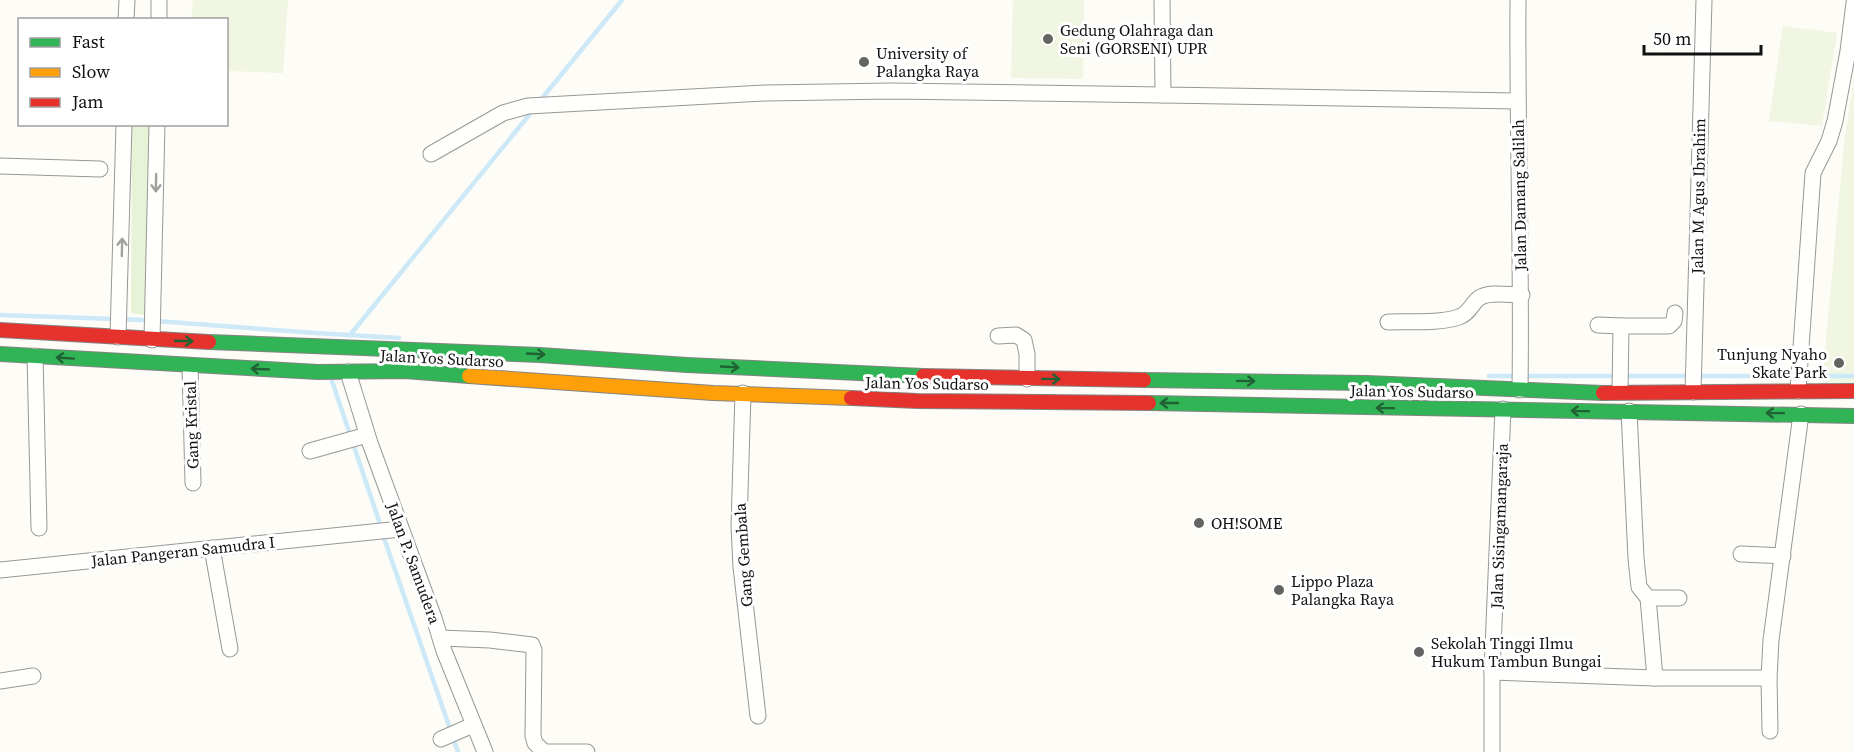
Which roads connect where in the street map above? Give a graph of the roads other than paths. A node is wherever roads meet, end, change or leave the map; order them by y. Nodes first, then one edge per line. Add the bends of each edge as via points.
1 (127, 0) edge
2 (159, 0) edge
3 (1162, 0) edge
4 (1518, 0) edge
5 (1704, 0) edge
6 (1854, 3) edge
7 (126, 18) edge
8 (159, 18) edge
9 (1163, 95) junction
10 (1517, 101) junction
11 (124, 126) edge
12 (157, 126) edge
13 (431, 154) dead end
14 (0, 166) edge
15 (100, 169) dead end
16 (1522, 295) junction
17 (1675, 313) dead end
18 (1388, 322) dead end
19 (1598, 325) dead end
20 (1621, 326) junction
21 (0, 330) edge
22 (999, 336) dead end
23 (118, 338) junction
24 (152, 340) junction
25 (0, 354) edge
26 (35, 356) junction
27 (190, 366) junction
28 (703, 366) junction
29 (342, 372) junction
30 (950, 377) junction
31 (1027, 379) junction
32 (1520, 381) junction
33 (1798, 391) junction
34 (1854, 391) edge
35 (705, 392) junction
36 (1620, 392) junction
37 (1693, 392) junction
38 (743, 393) junction
39 (953, 401) junction
40 (1503, 409) junction
41 (1629, 411) junction
42 (1801, 414) junction
43 (1854, 416) edge
44 (367, 435) junction
45 (310, 451) dead end
46 (193, 483) dead end
47 (39, 528) dead end
48 (401, 528) junction
49 (212, 548) junction
50 (1741, 554) dead end
51 (1783, 556) junction
52 (0, 570) edge
53 (1648, 598) junction
54 (1679, 598) dead end
55 (441, 638) junction
56 (230, 649) dead end
57 (1492, 672) junction
58 (33, 676) dead end
59 (1655, 678) junction
60 (1768, 678) junction
61 (0, 681) edge
62 (759, 716) dead end
63 (473, 725) junction
64 (1770, 731) dead end
65 (441, 739) dead end
66 (479, 750) edge
67 (544, 752) edge
68 (587, 752) edge
69 (1492, 752) edge

1 - 7 street
2 - 8 street
3 - 9 street
4 - 10 street, Jalan Damang Salilah
5 - 37 street, Jalan M Agus Ibrahim
6 - 33 street via 1835,121 1813,173
9 - 10 street
9 - 13 street via 766,93 528,106 503,113
10 - 16 street, Jalan Damang Salilah
23 -> 11 street
12 -> 24 street
14 - 15 street
16 - 18 street via 1485,296 1459,317
16 - 32 street, Jalan Damang Salilah
17 - 20 street via 1669,326
19 - 20 street
20 - 36 street
21 - 23 main road, Jalan Yos Sudarso
22 - 31 street via 1016,335 1024,340
23 - 24 main road, Jalan Yos Sudarso
24 -> 28 main road, Jalan Yos Sudarso via 540,354
25 - 26 main road, Jalan Yos Sudarso
27 -> 26 main road, Jalan Yos Sudarso
26 - 47 street
29 -> 27 main road, Jalan Yos Sudarso
27 - 46 street, Gang Kristal
28 -> 30 main road, Jalan Yos Sudarso
28 - 35 main road
29 - 35 main road, Jalan Yos Sudarso via 405,371
29 - 44 street, Jalan P. Samudera
30 - 31 main road, Jalan Yos Sudarso
30 - 39 main road
31 -> 32 main road, Jalan Yos Sudarso
32 - 36 main road, Jalan Yos Sudarso
33 - 34 main road, Jalan Yos Sudarso
33 - 37 main road, Jalan Yos Sudarso
35 - 38 main road, Jalan Yos Sudarso
36 - 37 main road, Jalan Yos Sudarso
38 - 39 main road, Jalan Yos Sudarso
38 - 62 street, Gang Gembala via 741,567
40 -> 39 main road, Jalan Yos Sudarso
41 -> 40 main road, Jalan Yos Sudarso
40 - 57 street, Jalan Sisingamangaraja
42 -> 41 main road, Jalan Yos Sudarso
41 - 53 street via 1636,558 1639,587
42 - 43 main road, Jalan Yos Sudarso
42 - 51 street
44 - 45 street
44 - 48 street, Jalan P. Samudera
48 - 49 street, Jalan Pangeran Samudra I
48 - 55 street, Jalan P. Samudera
49 - 52 street, Jalan Pangeran Samudra I
49 - 56 street
50 - 51 street
51 - 60 street
53 - 54 street
53 - 59 street
55 - 63 street, Jalan P. Samudera
55 - 67 street via 532,645 533,736
57 - 59 street
57 - 69 street, Jalan Sisingamangaraja
58 - 61 street
59 - 60 street
60 - 64 street
63 - 65 street
63 - 66 street, Jalan P. Samudera
67 - 68 street

